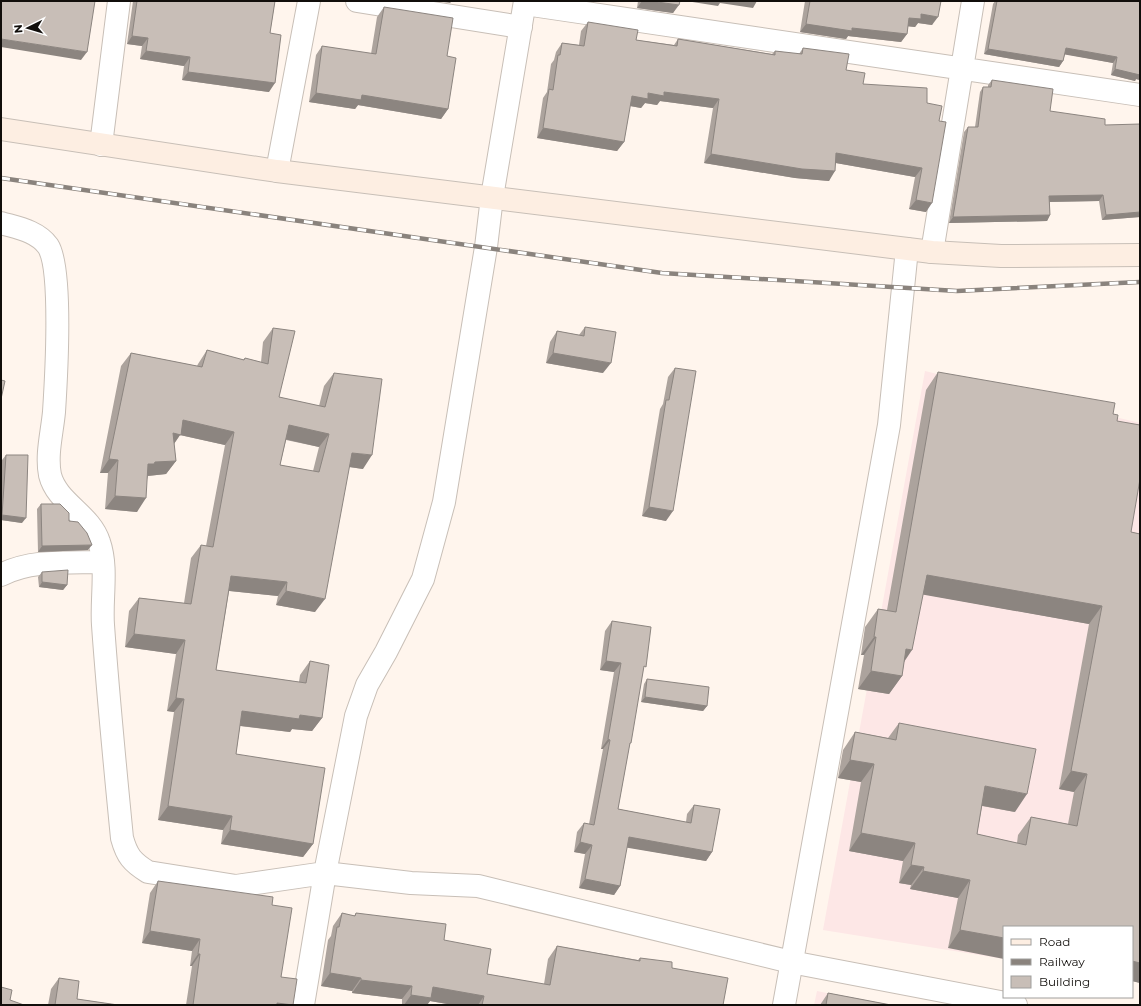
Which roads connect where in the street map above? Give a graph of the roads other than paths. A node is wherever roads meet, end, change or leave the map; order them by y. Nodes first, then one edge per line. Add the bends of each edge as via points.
1 (119, 1) edge
2 (309, 1) edge
3 (357, 1) edge
4 (973, 1) edge
5 (525, 3) edge
6 (521, 27) junction
7 (962, 70) junction
8 (1140, 95) edge
9 (1, 129) edge
10 (101, 145) junction
11 (277, 171) junction
12 (492, 197) junction
13 (1, 223) edge
14 (907, 249) junction
15 (932, 252) junction
16 (1140, 255) edge
17 (103, 562) junction
18 (1, 575) edge
19 (325, 873) junction
20 (791, 962) junction
21 (303, 1005) edge
22 (784, 1005) edge
23 (1016, 1005) edge

1 - 10 street
2 - 11 street
3 - 6 street
4 - 7 street
5 - 6 street
5 - 7 street
6 - 12 street
7 - 8 street
7 - 15 street
9 - 10 street
10 - 11 street
11 - 12 street
12 - 14 street
12 - 19 street via 444,502 423,579 367,685 356,716
13 - 17 street via 26,230 39,237 52,254 57,347 48,462 50,476 60,494 93,529
14 - 15 street
14 - 20 street via 889,425
15 - 16 street via 1001,256
17 - 18 street via 30,566
17 - 19 street via 103,623 122,838 126,853 148,872 236,886
19 - 20 street via 411,883 478,886
19 - 21 street
20 - 22 street
20 - 23 street

